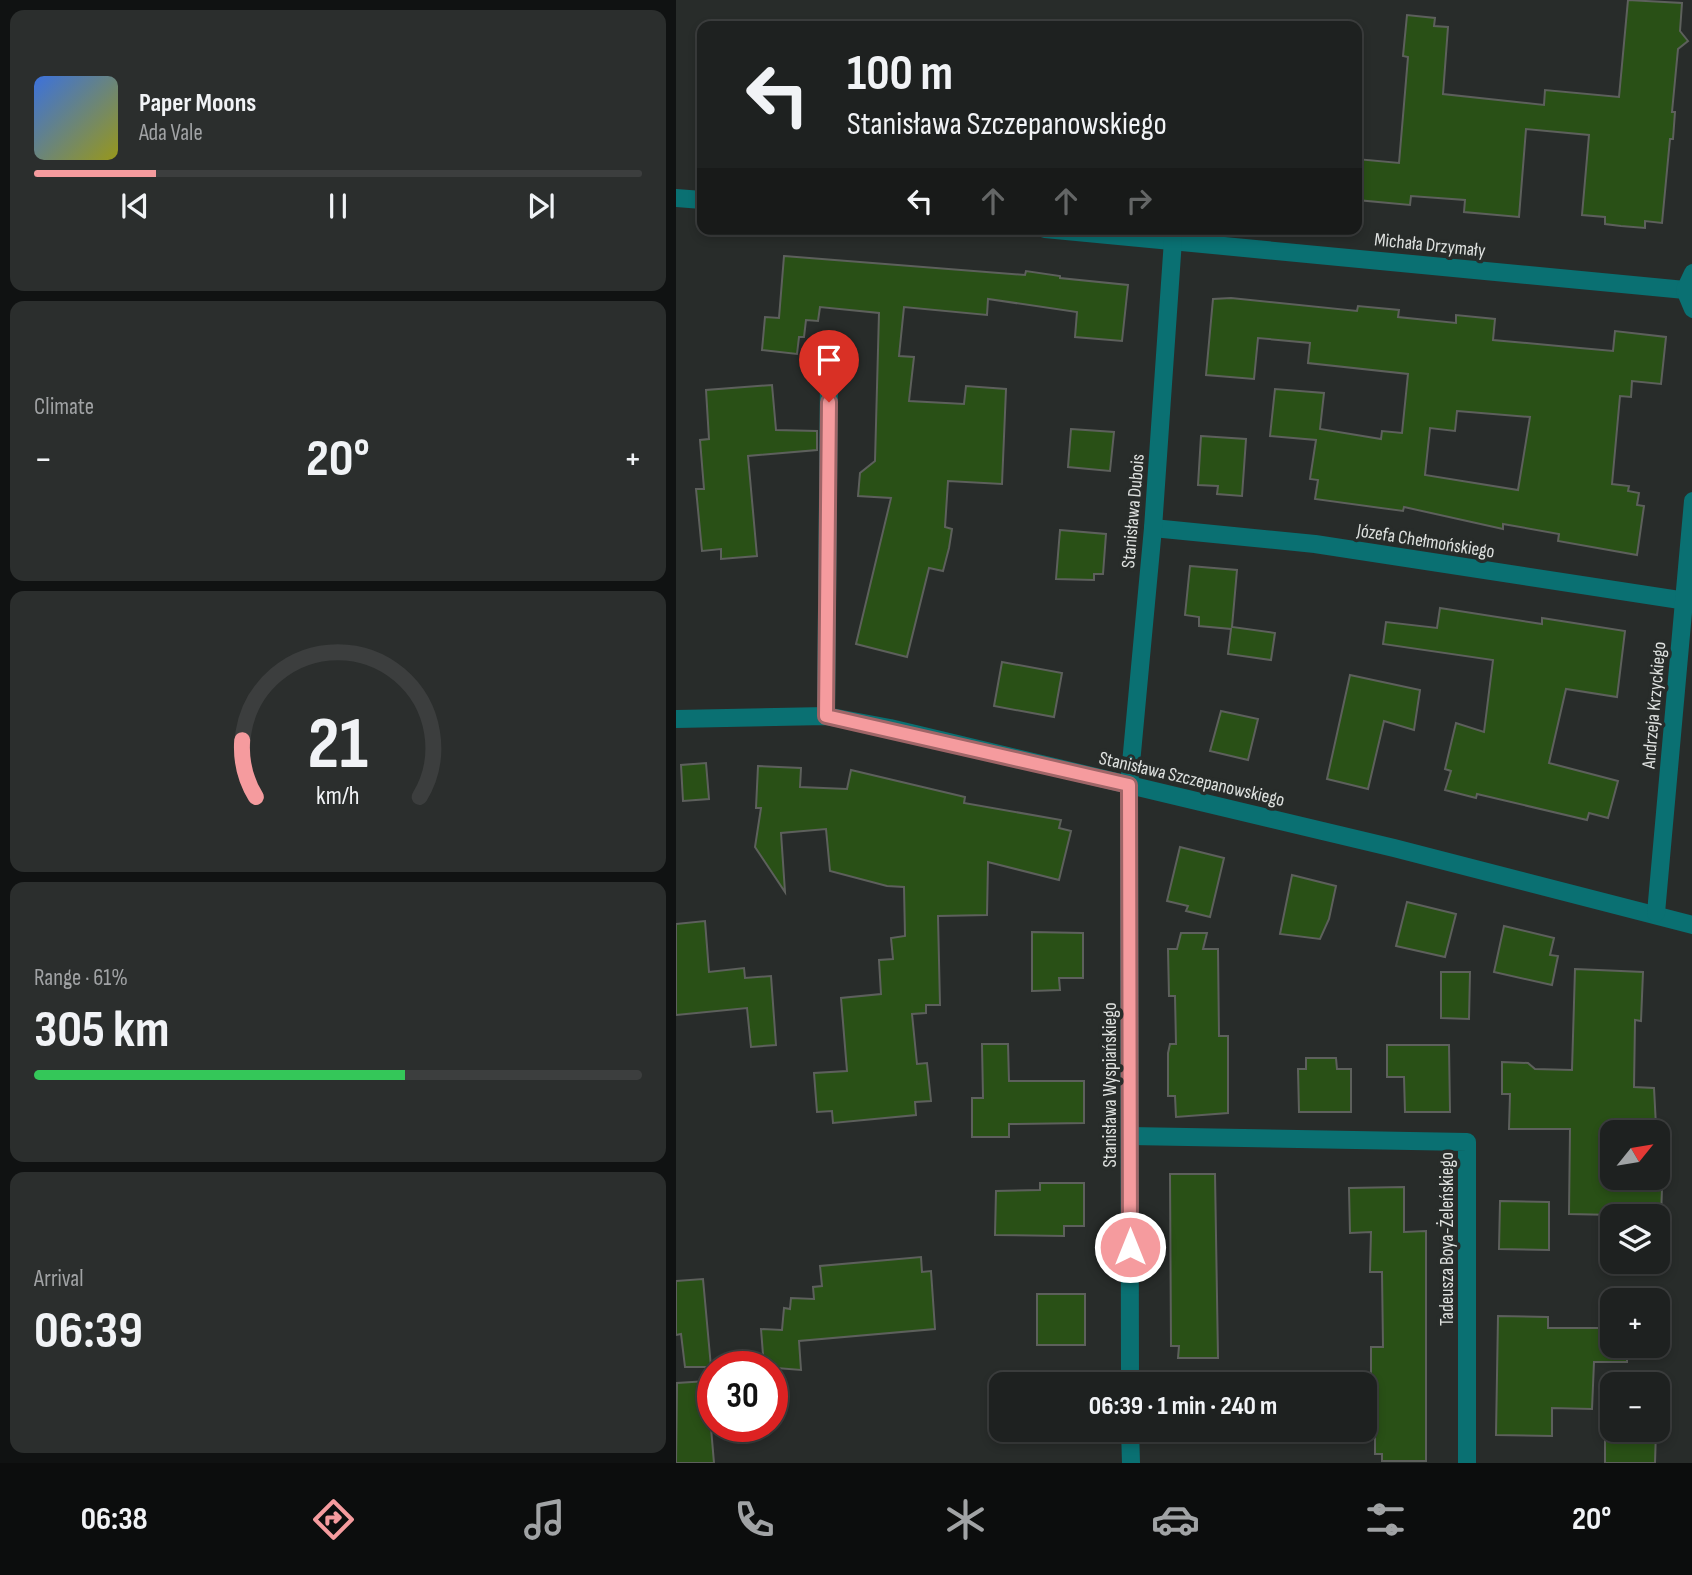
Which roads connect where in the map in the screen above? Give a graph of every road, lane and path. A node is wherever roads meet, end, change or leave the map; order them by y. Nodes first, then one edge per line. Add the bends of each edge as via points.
1 (676, 198) edge
2 (697, 200) edge
3 (1115, 235) edge
4 (1173, 240) junction
5 (1689, 281) edge
6 (1693, 309) edge
7 (829, 376) dead end
8 (1693, 500) edge
9 (1153, 528) junction
10 (1688, 602) edge
11 (826, 716) junction
12 (676, 719) edge
13 (1129, 785) junction
14 (1656, 914) junction
15 (1693, 925) edge
16 (1130, 1136) junction
17 (1130, 1372) edge
18 (1130, 1442) edge
19 (1130, 1463) edge
20 (1467, 1463) edge

1 - 2 street
3 - 4 street, Michała Drzymały
4 - 5 street, Michała Drzymały
4 - 9 street, Stanisława Dubois
5 - 6 street
7 - 11 street
8 - 10 street, Andrzeja Krzyckiego
9 - 10 street, Józefa Chełmońskiego via 1315,544
9 - 13 street, Stanisława Dubois
10 - 14 street, Andrzeja Krzyckiego
11 - 12 street, Stanisława Szczepanowskiego
11 - 13 street, Stanisława Szczepanowskiego
13 - 14 street, Stanisława Szczepanowskiego
13 - 16 street, Stanisława Wyspiańskiego
14 - 15 street, Stanisława Szczepanowskiego
16 - 17 street, Stanisława Wyspiańskiego
16 - 20 street, Tadeusza Boya-Żeleńskiego via 1467,1142
18 - 19 street

